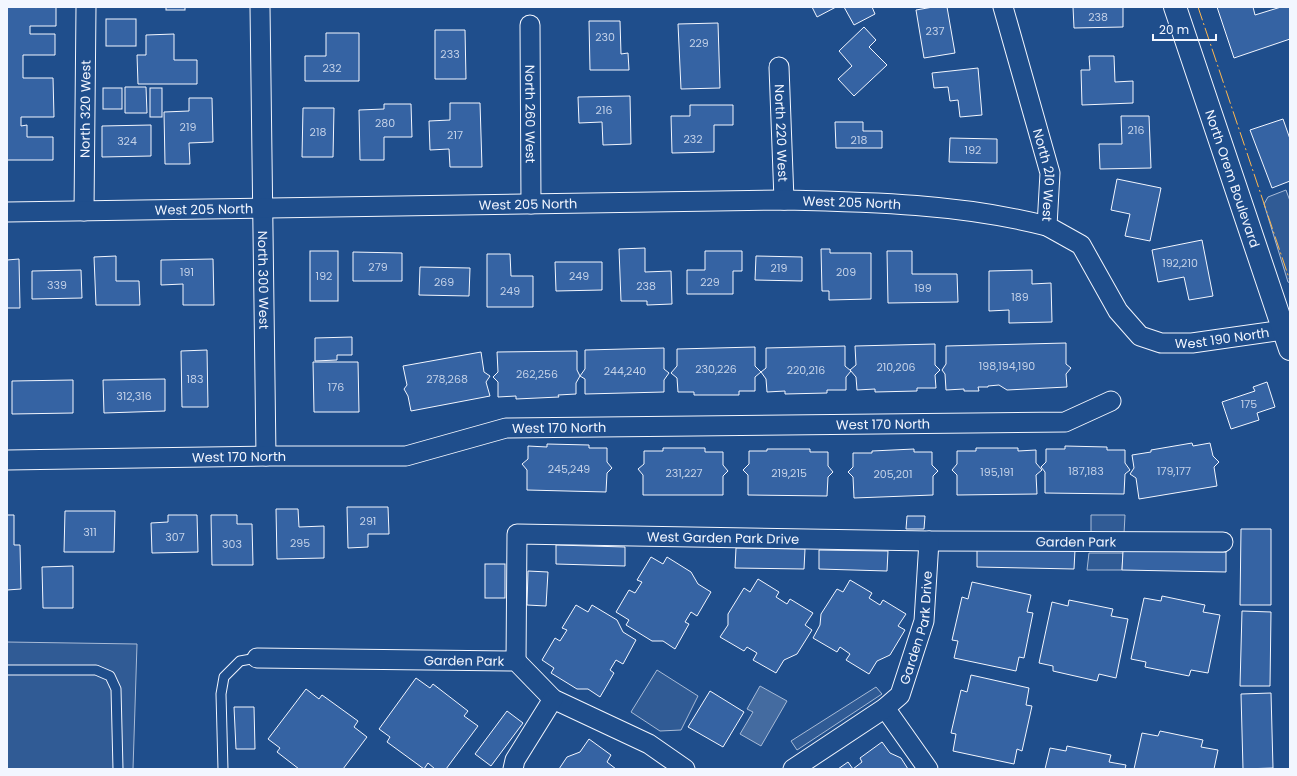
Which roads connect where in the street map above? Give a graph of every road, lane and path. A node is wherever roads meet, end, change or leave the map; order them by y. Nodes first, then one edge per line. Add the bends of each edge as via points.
1 (86, 7) edge
2 (260, 7) edge
3 (1003, 7) edge
4 (1175, 7) edge
5 (530, 25) dead end
6 (779, 67) dead end
7 (784, 200) junction
8 (531, 204) junction
9 (263, 208) junction
10 (84, 211) junction
11 (7, 212) edge
12 (1047, 226) junction
13 (1288, 336) edge
14 (1161, 343) joint
15 (1111, 400) dead end
16 (266, 456) junction
17 (7, 460) edge
18 (929, 541) junction
19 (1223, 542) dead end
20 (257, 658) joint
21 (516, 661) junction
22 (7, 670) edge
23 (553, 699) junction
24 (885, 708) junction
25 (118, 769) edge
26 (223, 769) edge
27 (512, 769) edge
28 (685, 769) edge
29 (793, 769) edge
30 (928, 769) edge

1 - 10 street, North 320 West
2 - 9 street, North 300 West
3 - 12 street, North 210 West via 1050,173
4 - 13 street, North Orem Boulevard
5 - 8 street, North 260 West
6 - 7 street, North 220 West
7 - 8 street, West 205 North
7 - 12 street, West 205 North via 912,205 985,213
8 - 9 street, West 205 North
9 - 10 street, West 205 North
9 - 16 street, North 300 West
10 - 11 street, West 205 North
12 - 14 street, North 210 West via 1081,245 1118,311 1140,336
13 - 14 street, West 190 North
15 - 16 street, West 170 North via 1065,422 506,428 406,456
16 - 17 street, West 170 North
18 - 19 street, Garden Park
18 - 21 street, West Garden Park Drive via 518,534
18 - 24 street, Garden Park Drive via 924,621 900,695
20 - 21 street, Garden Park
20 - 26 lane via 240,661 224,677 221,694
21 - 23 street, Garden Park
22 - 25 lane via 96,670 110,676 116,689
23 - 27 street
23 - 28 street, Garden Park via 649,744
24 - 29 street, Garden Park Drive
24 - 30 street

